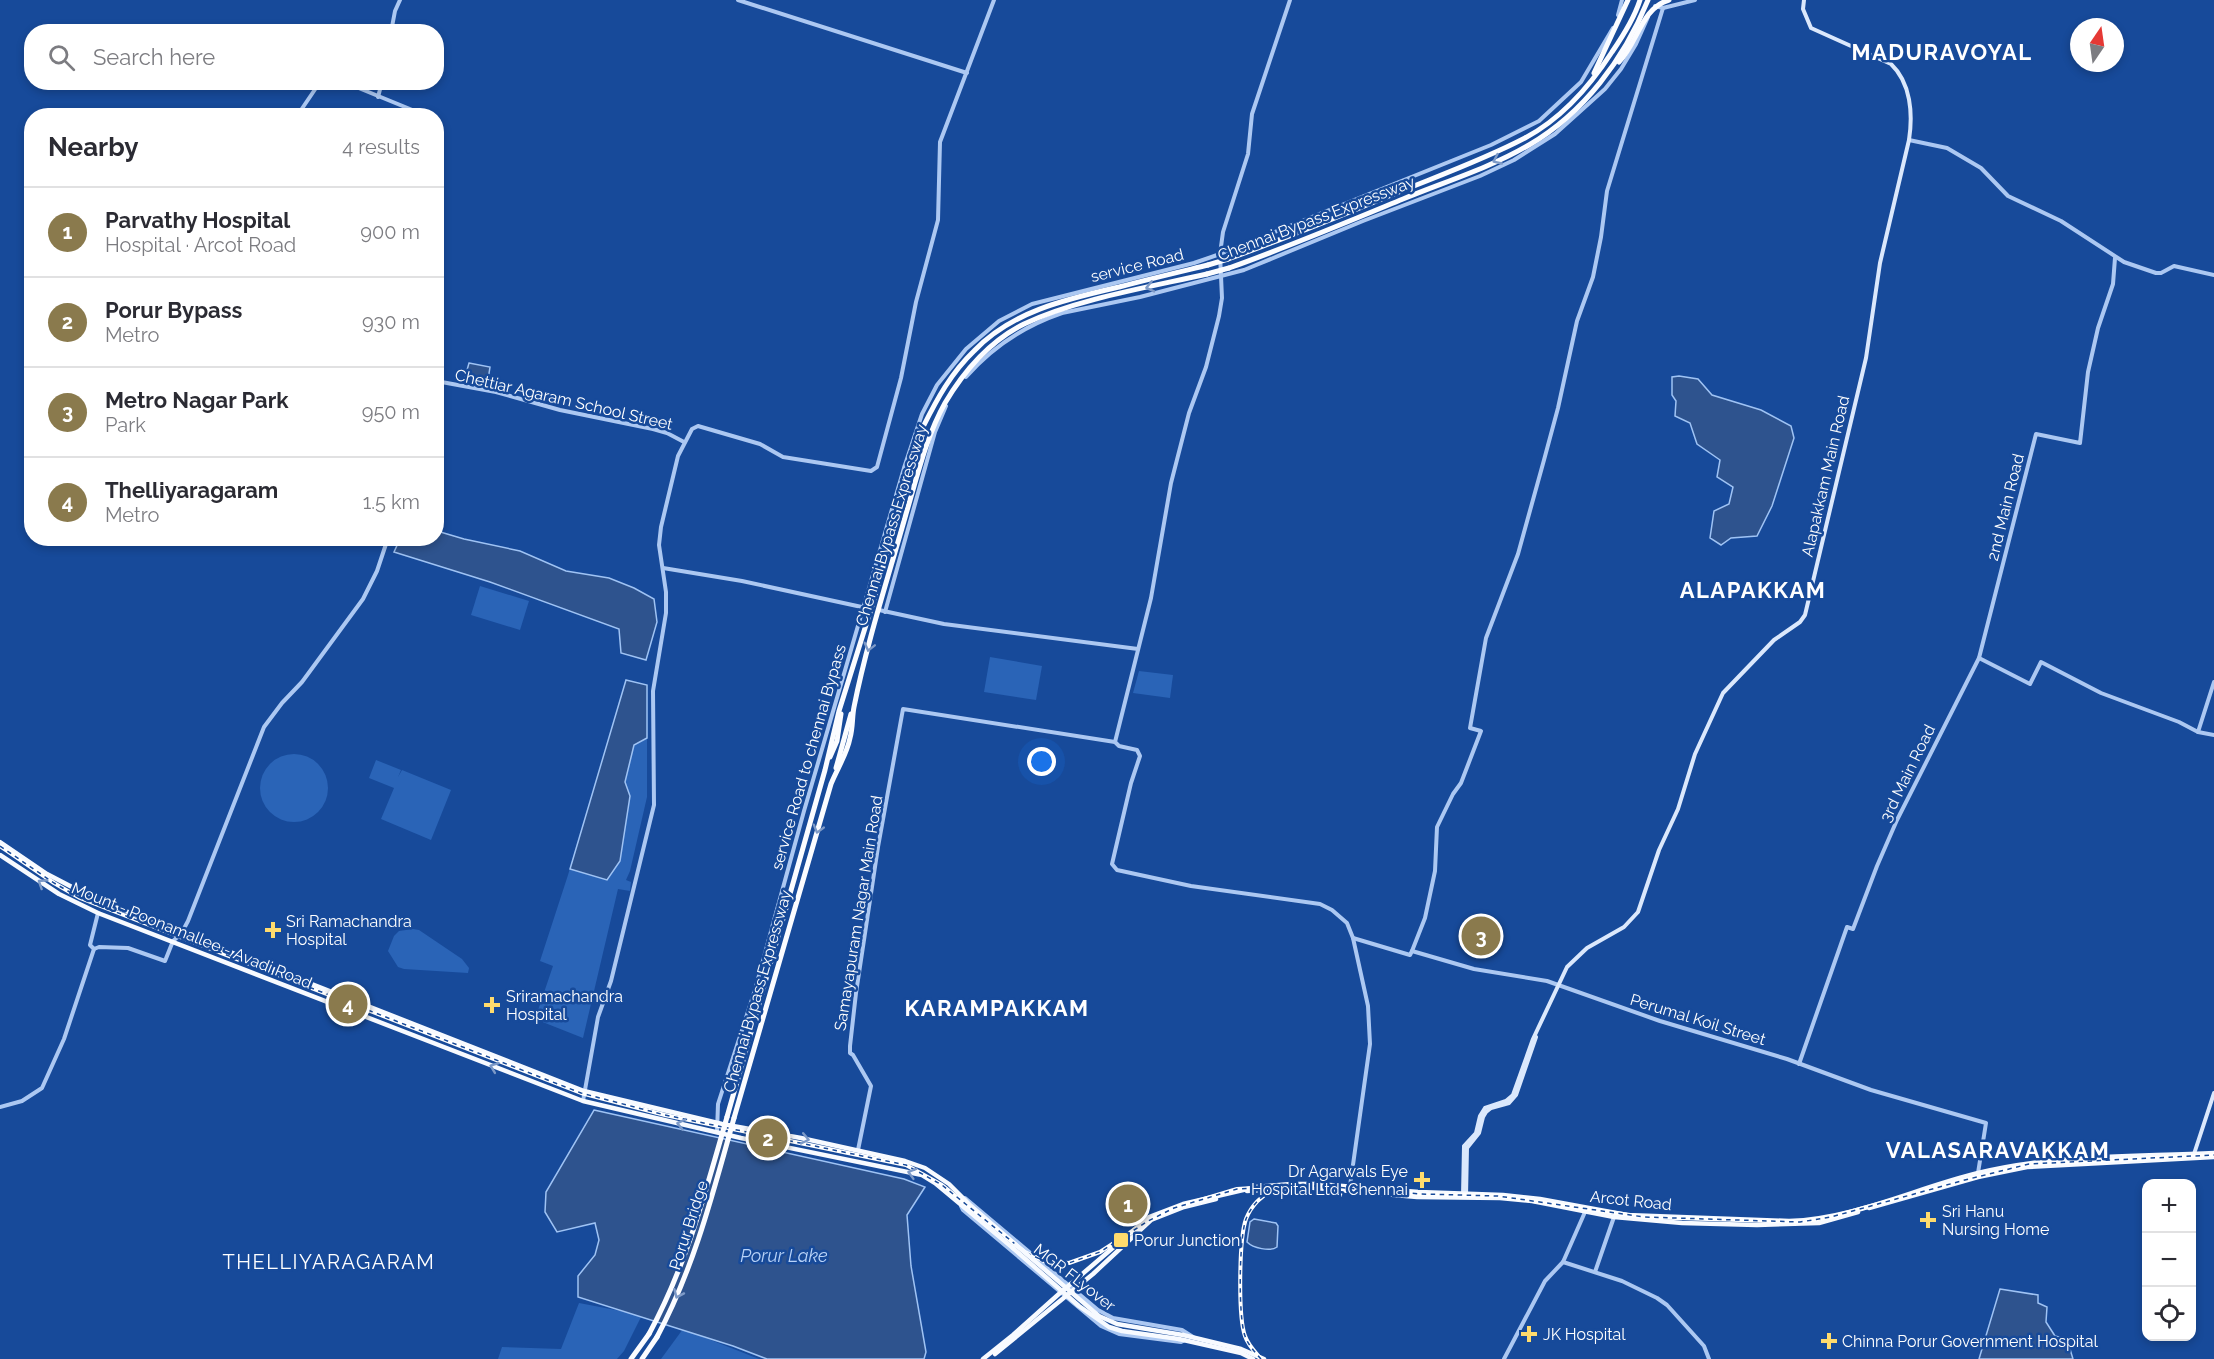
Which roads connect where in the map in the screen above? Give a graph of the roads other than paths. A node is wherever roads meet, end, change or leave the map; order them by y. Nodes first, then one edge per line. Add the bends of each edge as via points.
1 (400, 0) edge
2 (738, 0) edge
3 (994, 0) edge
4 (1290, 0) edge
5 (1622, 0) edge
6 (1628, 0) edge
7 (1640, 0) edge
8 (1648, 0) edge
9 (1669, 0) edge
10 (1695, 0) edge
11 (1804, 0) edge
12 (1655, 6) junction
13 (1663, 8) junction
14 (1648, 14) junction
15 (393, 24) edge
16 (1613, 68) junction
17 (967, 73) junction
18 (315, 90) edge
19 (362, 90) edge
20 (380, 90) edge
21 (1583, 92) junction
22 (378, 97) junction
23 (302, 108) edge
24 (406, 108) edge
25 (1910, 140) junction
26 (1220, 254) junction
27 (2115, 258) junction
28 (1221, 276) junction
29 (2214, 276) edge
30 (444, 382) edge
31 (684, 442) junction
32 (385, 546) edge
33 (663, 568) junction
34 (864, 606) junction
35 (871, 609) junction
36 (882, 611) junction
37 (1988, 630) joint
38 (1138, 649) junction
39 (1979, 658) junction
40 (2214, 682) edge
41 (841, 706) junction
42 (854, 710) junction
43 (2198, 732) junction
44 (2214, 735) edge
45 (1115, 742) junction
46 (823, 778) junction
47 (832, 782) junction
48 (0, 842) edge
49 (0, 855) edge
50 (98, 913) junction
51 (181, 934) junction
52 (1353, 938) junction
53 (173, 941) junction
54 (94, 949) junction
55 (1412, 951) junction
56 (1558, 984) junction
57 (1799, 1064) junction
58 (584, 1091) junction
59 (2214, 1093) edge
60 (583, 1101) junction
61 (0, 1107) edge
62 (727, 1117) joint
63 (734, 1118) joint
64 (718, 1122) junction
65 (717, 1132) junction
66 (858, 1150) junction
67 (2194, 1154) junction
68 (2214, 1155) edge
69 (2165, 1158) junction
70 (1978, 1175) junction
71 (1350, 1186) junction
72 (1232, 1194) junction
73 (962, 1196) junction
74 (1464, 1196) junction
75 (961, 1204) junction
76 (969, 1207) junction
77 (1585, 1212) junction
78 (1614, 1217) junction
79 (1820, 1221) junction
80 (1563, 1262) junction
81 (1048, 1269) junction
82 (1595, 1272) junction
83 (1041, 1276) junction
84 (1070, 1288) junction
85 (1062, 1294) junction
86 (1089, 1303) junction
87 (1081, 1311) junction
88 (1193, 1337) junction
89 (1182, 1338) junction
90 (631, 1359) edge
91 (642, 1359) edge
92 (983, 1359) edge
93 (988, 1359) edge
94 (1253, 1359) edge
95 (1264, 1359) edge
96 (1504, 1359) edge
97 (1709, 1359) edge

1 - 15 street
2 - 17 street
3 - 17 street
4 - 26 street via 1252,114 1248,154 1223,232
5 - 26 street, service Road via 1616,22 1581,82 1539,121 1491,145
6 - 21 highway
7 - 21 highway, Chennai Bypass Expressway via 1621,38
8 - 16 highway, Chennai Bypass Expressway
9 - 12 highway
10 - 13 street
11 - 25 main road, Alapakkam Main Road via 1803,9 1811,28 1896,69 1910,100
12 - 13 street
12 - 14 highway
13 - 55 street via 1607,191 1593,278 1577,321 1518,554 1486,638 1470,728 1481,731 1462,780 1437,827 1436,871
14 - 16 highway
14 - 28 street via 1636,44 1610,82 1574,118 1533,149 1480,176
16 -> 36 highway, Chennai Bypass Expressway, bridge via 1589,97 1529,145 1229,268 1053,312 1023,325 982,354 961,378 932,430
17 - 31 street via 940,142 938,220 877,467 871,471 783,457 760,444 698,426
18 - 23 street
19 - 22 street
20 - 22 street
21 - 35 highway, Chennai Bypass Expressway, bridge via 1527,138 1479,159 1228,259 1050,305 1019,318 975,349 954,373 923,427
22 - 24 street
25 - 27 street via 1947,147 1981,168 2008,196 2061,221
25 - 56 main road, Alapakkam Main Road via 1880,263 1866,358 1804,615 1773,640 1723,693 1695,754 1638,912 1624,927 1575,958
26 - 28 street
26 - 34 street, service Road via 1032,304 999,321 966,349 937,385 922,414
27 - 29 street via 2156,273 2174,266
27 - 37 street, 2nd Main Road via 2113,285 2088,372 2080,443 2036,434
28 - 36 street via 1053,316 1024,329 983,357 955,392 935,432
28 - 38 street via 1219,316 1171,483
30 - 31 street, Chettiar Agaram School Street via 645,427
31 - 33 street via 676,459 661,527
32 - 51 street via 363,600 264,728
33 - 34 street
33 - 58 street via 666,613 653,691 654,805 611,981 598,1017
34 - 35 street
34 - 64 street, service Road to chennai Bypass via 755,990 724,1081
35 - 41 highway, Chennai Bypass Expressway
36 - 38 street via 944,624
36 -> 42 highway, Chennai Bypass Expressway
37 - 39 street, 3rd Main Road
38 - 45 street
39 - 43 street via 2030,684 2041,662 2101,693
39 - 57 street, 3rd Main Road via 1897,820 1853,929 1846,927
40 - 43 street
41 - 42 highway via 847,711
41 - 46 highway, Chennai Bypass Expressway
42 - 47 highway, Chennai Bypass Expressway
43 - 44 street
45 - 52 street via 1137,750 1140,756 1112,864 1117,870 1191,886 1320,904 1347,923
45 - 66 street, Samayapuram Nagar Main Road via 903,709 878,844 850,1046 850,1053 871,1086
46 - 47 highway
46 - 62 highway, Chennai Bypass Expressway
47 -> 63 highway, Chennai Bypass Expressway
48 - 51 main road, Mount - Poonamallee - Avadi Road via 75,890
50 -> 49 main road, Mount - Poonamallee - Avadi Road via 59,894
50 - 53 main road, Mount - Poonamallee - Avadi Road
50 - 54 street via 90,945
51 - 53 street
51 - 58 main road, Mount - Poonamallee - Avadi Road
52 - 55 street, Perumal Koil Street via 1410,955
52 - 71 street via 1367,1002 1370,1044
53 - 54 street via 165,961 128,948
60 -> 53 main road, Mount - Poonamallee - Avadi Road
54 - 61 street via 64,1039 42,1088 22,1101
55 - 56 street, Perumal Koil Street via 1468,968
56 - 57 street, Perumal Koil Street
56 - 74 main road, Alapakkam Main Road via 1512,1096 1485,1108 1476,1133 1464,1146
57 - 70 street, Perumal Koil Street via 1871,1090 1986,1123
58 - 60 street
58 - 64 main road, Mount - Poonamallee - Avadi Road
59 - 67 main road
65 -> 60 main road, Mount - Poonamallee - Avadi Road
62 - 90 highway, Porur Bridge, bridge via 695,1230 662,1311
63 -> 91 highway, Porur Bridge, bridge via 685,1279
64 - 65 street, service Road to chennai Bypass
64 -> 66 main road, Mount - Poonamallee - Avadi Road
75 -> 65 main road, Mount - Poonamallee - Avadi Road via 922,1175
66 - 73 main road, Mount - Poonamallee - Avadi Road via 924,1168
67 - 68 main road, Arcot Road
67 - 69 main road, Arcot Road
68 - 69 main road, Arcot Road
69 - 70 main road, Arcot Road via 2045,1162
70 - 79 main road, Arcot Road
71 - 72 main road, Arcot Road via 1291,1184
71 - 74 main road, Arcot Road
72 - 74 main road, Arcot Road via 1304,1187 1417,1197
72 - 84 main road, Arcot Road via 1151,1220
73 - 76 main road, MGR FLyover
73 - 81 street
74 - 77 main road, Arcot Road via 1509,1198
74 - 79 main road, Arcot Road via 1512,1196 1653,1217
75 - 76 main road, MGR FLyover
75 - 83 street via 963,1210
76 - 89 main road, MGR FLyover, bridge via 1079,1306 1109,1327
77 - 78 main road, Arcot Road
77 - 80 street
78 - 79 main road, Arcot Road via 1757,1226
78 - 82 street
80 - 82 street
80 - 96 street via 1545,1281
81 - 83 main road
81 - 84 street
82 - 97 street via 1622,1281 1667,1305 1704,1346
83 - 85 street
84 - 85 main road, Arcot Road
84 - 86 street
85 - 87 street
85 - 92 main road
85 - 93 main road
86 - 87 street
86 - 88 street via 1113,1318 1182,1330
87 - 89 street via 1119,1334 1181,1342
88 - 89 main road, MGR FLyover
88 - 95 main road
89 - 94 main road

